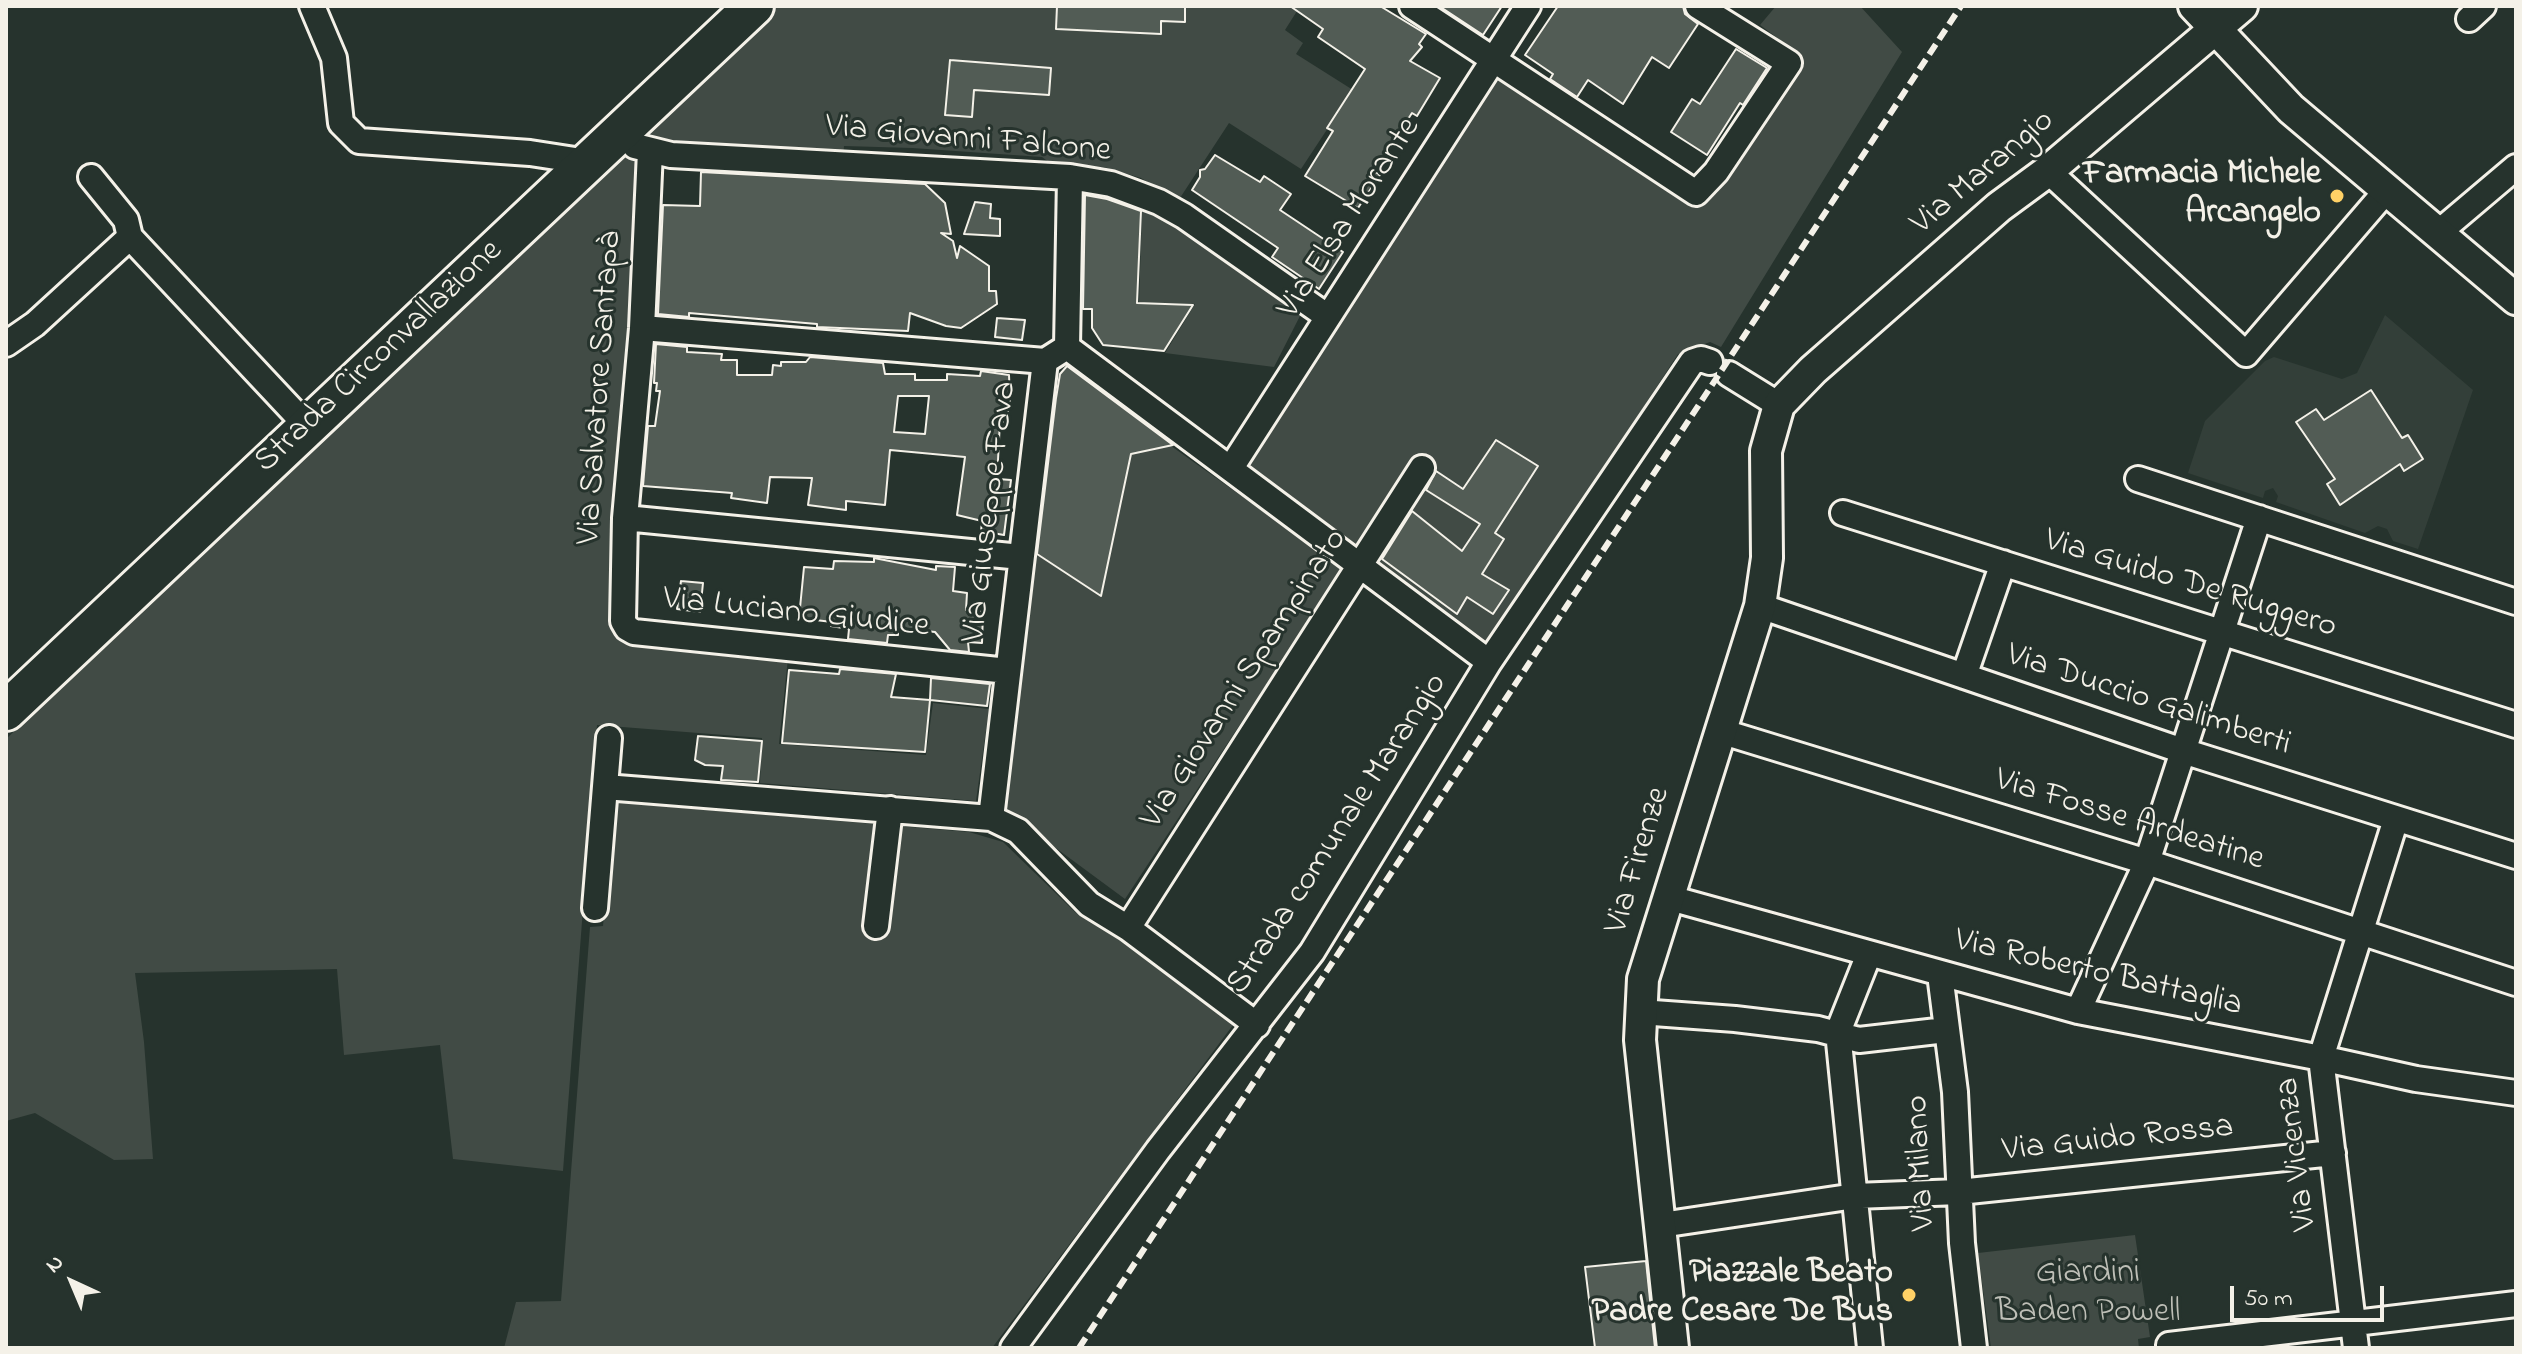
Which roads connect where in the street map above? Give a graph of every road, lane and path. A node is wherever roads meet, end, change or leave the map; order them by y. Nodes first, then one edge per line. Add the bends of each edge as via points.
1 (312, 6) edge
2 (754, 6) edge
3 (1412, 6) edge
4 (1528, 6) edge
5 (1698, 6) edge
6 (2194, 6) edge
7 (2242, 6) edge
8 (2215, 29) junction
9 (1493, 61) junction
10 (601, 150) junction
11 (650, 151) junction
12 (2516, 167) edge
13 (2048, 171) junction
14 (91, 177) dead end
15 (1070, 177) junction
16 (2387, 190) junction
17 (2438, 233) junction
18 (130, 237) junction
19 (2516, 299) edge
20 (1328, 317) junction
21 (642, 328) junction
22 (6, 344) edge
23 (1067, 347) junction
24 (1045, 361) junction
25 (1779, 405) junction
26 (307, 426) junction
27 (1231, 468) junction
28 (1422, 468) dead end
29 (2138, 479) dead end
30 (1843, 513) dead end
31 (625, 518) junction
32 (2259, 518) junction
33 (1021, 557) junction
34 (2003, 563) junction
35 (1360, 565) junction
36 (2516, 602) edge
37 (1760, 606) junction
38 (627, 628) joint
39 (2222, 632) junction
40 (1489, 662) junction
41 (1008, 671) junction
42 (1964, 676) junction
43 (6, 711) edge
44 (2516, 725) edge
45 (1720, 731) junction
46 (609, 738) dead end
47 (2183, 751) junction
48 (605, 787) junction
49 (890, 809) junction
50 (991, 818) junction
51 (2396, 819) junction
52 (2516, 856) edge
53 (2147, 862) junction
54 (1670, 898) junction
55 (595, 908) dead end
56 (876, 926) dead end
57 (1128, 928) junction
58 (2360, 930) junction
59 (1869, 954) junction
60 (1940, 974) junction
61 (2516, 983) edge
62 (2078, 1011) junction
63 (1640, 1012) junction
64 (1257, 1025) junction
65 (1946, 1030) junction
66 (1838, 1032) junction
67 (2321, 1058) junction
68 (2516, 1093) edge
69 (2333, 1153) junction
70 (1849, 1191) junction
71 (1959, 1192) junction
72 (1661, 1225) junction
73 (2516, 1304) edge
74 (2353, 1322) junction
75 (2169, 1345) dead end
76 (1013, 1348) edge
77 (1673, 1348) edge
78 (1870, 1348) edge
79 (1974, 1348) edge
80 (2356, 1348) edge

1 - 10 street, Via Giovanni Falcone via 334,58 341,123 359,141 530,153
2 - 10 main road, Strada Circonvallazione
3 - 9 street
4 - 9 street, Via Elsa Morante
5 - 9 street via 1789,63 1716,172 1696,193
6 - 8 street
7 - 8 street, Via Marangio
8 - 13 street, Via Marangio
8 - 16 street via 2291,109
9 - 20 street, Via Elsa Morante
10 - 11 street, Via Giovanni Falcone
10 - 26 main road, Strada Circonvallazione
11 - 15 street, Via Giovanni Falcone
11 - 21 street, Via Salvatore Santapà
12 - 17 street
13 - 16 street via 2246,354
13 - 25 street, Via Marangio via 1999,207
14 - 18 street via 126,220
15 - 20 street, Via Giovanni Falcone via 1111,184 1159,202
15 - 23 street
16 - 17 street
17 - 19 street
18 - 22 street
18 - 26 street
20 - 27 street, Via Elsa Morante
21 - 24 street
21 - 31 street, Via Salvatore Santapà
23 - 24 street, Via Giuseppe Fava
23 - 27 street
24 - 33 street, Via Giuseppe Fava
25 - 37 street, Via Firenze via 1766,451 1767,558
25 - 40 street, Strada comunale Marangio via 1720,368 1701,359 1692,362
26 - 43 main road, Strada Circonvallazione
27 - 35 street
28 - 35 street, Via Giovanni Spampinato
29 - 32 street
30 - 34 street, Via Guido De Ruggero
31 - 33 street
31 - 38 street, Via Salvatore Santapà
32 - 36 street
32 - 39 street
33 - 41 street, Via Giuseppe Fava
34 - 39 street, Via Guido De Ruggero
34 - 42 street
35 - 40 street
35 - 57 street, Via Giovanni Spampinato
37 - 42 street, Via Duccio Galimberti
37 - 45 street, Via Firenze
38 - 41 street, Via Luciano Giudice
39 - 44 street, Via Guido De Ruggero
39 - 47 street
40 - 64 street, Strada comunale Marangio via 1312,952
41 - 50 street, Via Giuseppe Fava
42 - 47 street, Via Duccio Galimberti
45 - 53 street, Via Fosse Ardeatine
45 - 54 street, Via Firenze
46 - 48 street
47 - 51 street, Via Duccio Galimberti
47 - 53 street
48 - 49 street
48 - 55 street
49 - 50 street
49 - 56 street
50 - 57 street via 1018,831 1089,904
51 - 52 street, Via Duccio Galimberti
51 - 58 street, Via Vicenza
53 - 58 street, Via Fosse Ardeatine
53 - 62 street
54 - 59 street, Via Roberto Battaglia
54 - 63 street, Via Firenze via 1643,979
57 - 64 street
58 - 61 street, Via Fosse Ardeatine
58 - 67 street, Via Vicenza
59 - 60 street, Via Roberto Battaglia
59 - 66 street
60 - 62 street, Via Roberto Battaglia
60 - 65 street, Via Milano
62 - 67 street, Via Roberto Battaglia
63 - 66 street
63 - 72 street, Via Firenze
64 - 76 street, Strada comunale Marangio
65 - 66 street via 1859,1040
65 - 71 street, Via Milano via 1955,1092
66 - 70 street
67 - 68 street, Via Roberto Battaglia
67 - 69 street, Via Vicenza
69 - 71 street, Via Guido Rossa
69 - 74 street, Via Vicenza
70 - 71 street, Via Guido Rossa
70 - 72 street
70 - 78 street
71 - 79 street, Via Milano
72 - 77 street, Via Firenze
73 - 74 street
74 - 75 street
74 - 80 street, Via Vicenza

